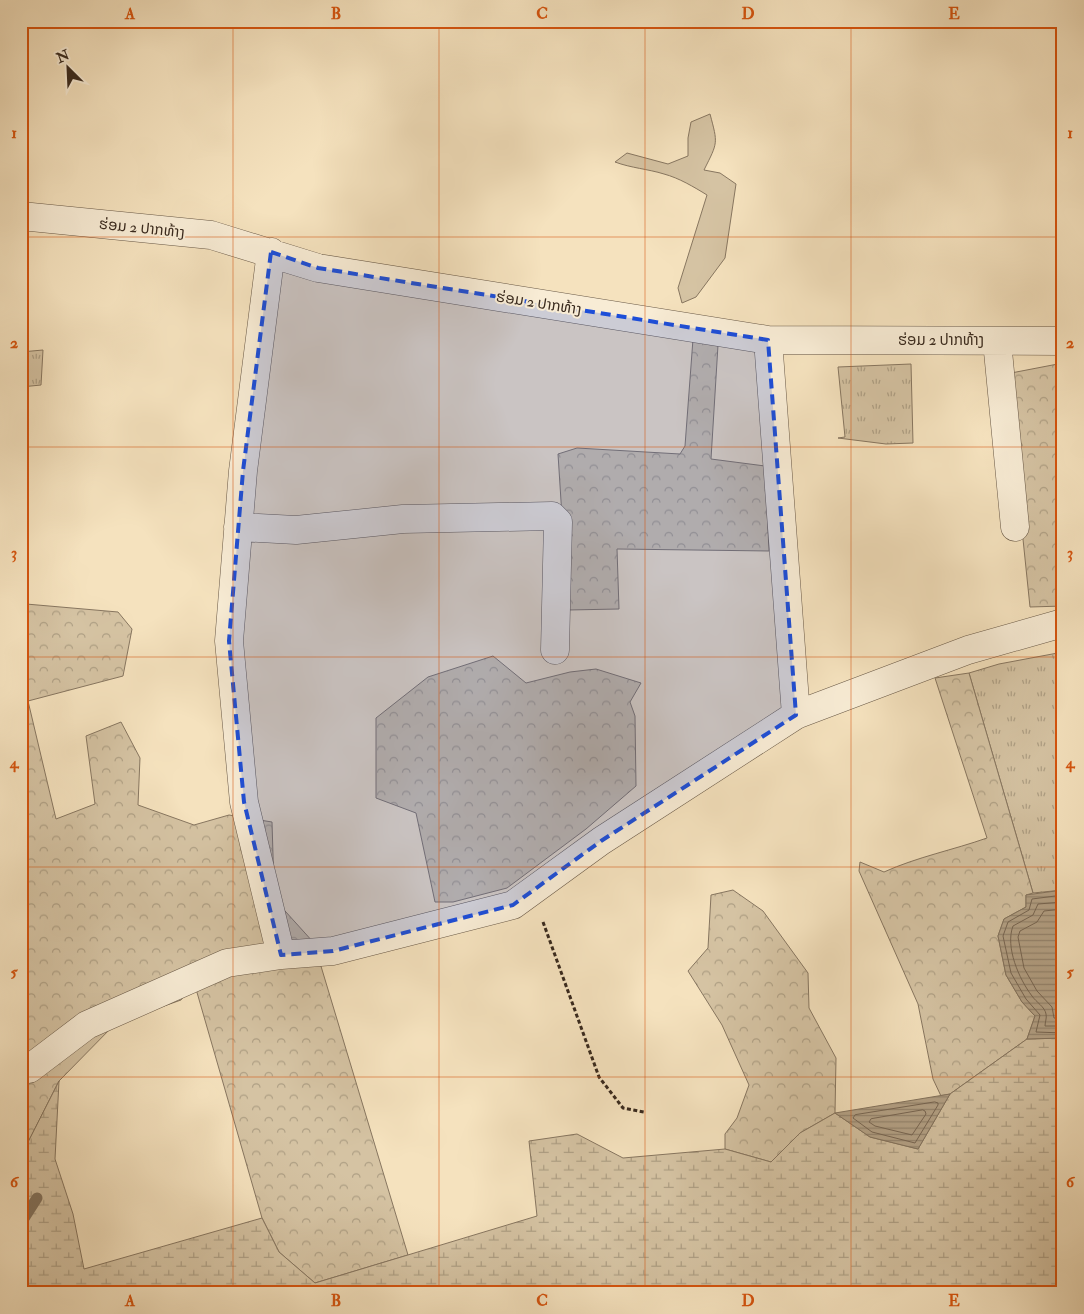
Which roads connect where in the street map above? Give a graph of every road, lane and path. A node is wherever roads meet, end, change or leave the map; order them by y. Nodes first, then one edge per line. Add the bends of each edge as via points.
1 (21, 216) edge
2 (271, 252) junction
3 (768, 340) junction
4 (997, 340) junction
5 (1063, 341) edge
6 (238, 527) junction
7 (1015, 527) dead end
8 (1063, 623) edge
9 (555, 650) dead end
10 (796, 715) junction
11 (532, 891) junction
12 (282, 955) junction
13 (21, 1069) edge
14 (644, 1112) dead end

1 - 2 street, ຮ່ອມ 2 ປາກທ້າງ via 211,235
2 - 3 street, ຮ່ອມ 2 ປາກທ້າງ via 318,268
2 - 6 street
3 - 4 street, ຮ່ອມ 2 ປາກທ້າງ
3 - 10 street
4 - 5 street, ຮ່ອມ 2 ປາກທ້າງ
4 - 7 street
6 - 9 street via 296,530 403,519 552,516 558,522
6 - 12 street via 229,641 244,802
8 - 10 street via 968,650
10 - 11 street via 601,840
11 - 12 street via 513,905 342,949
11 - 14 path via 599,1077 623,1108
12 - 13 street via 227,962 86,1025 29,1069

